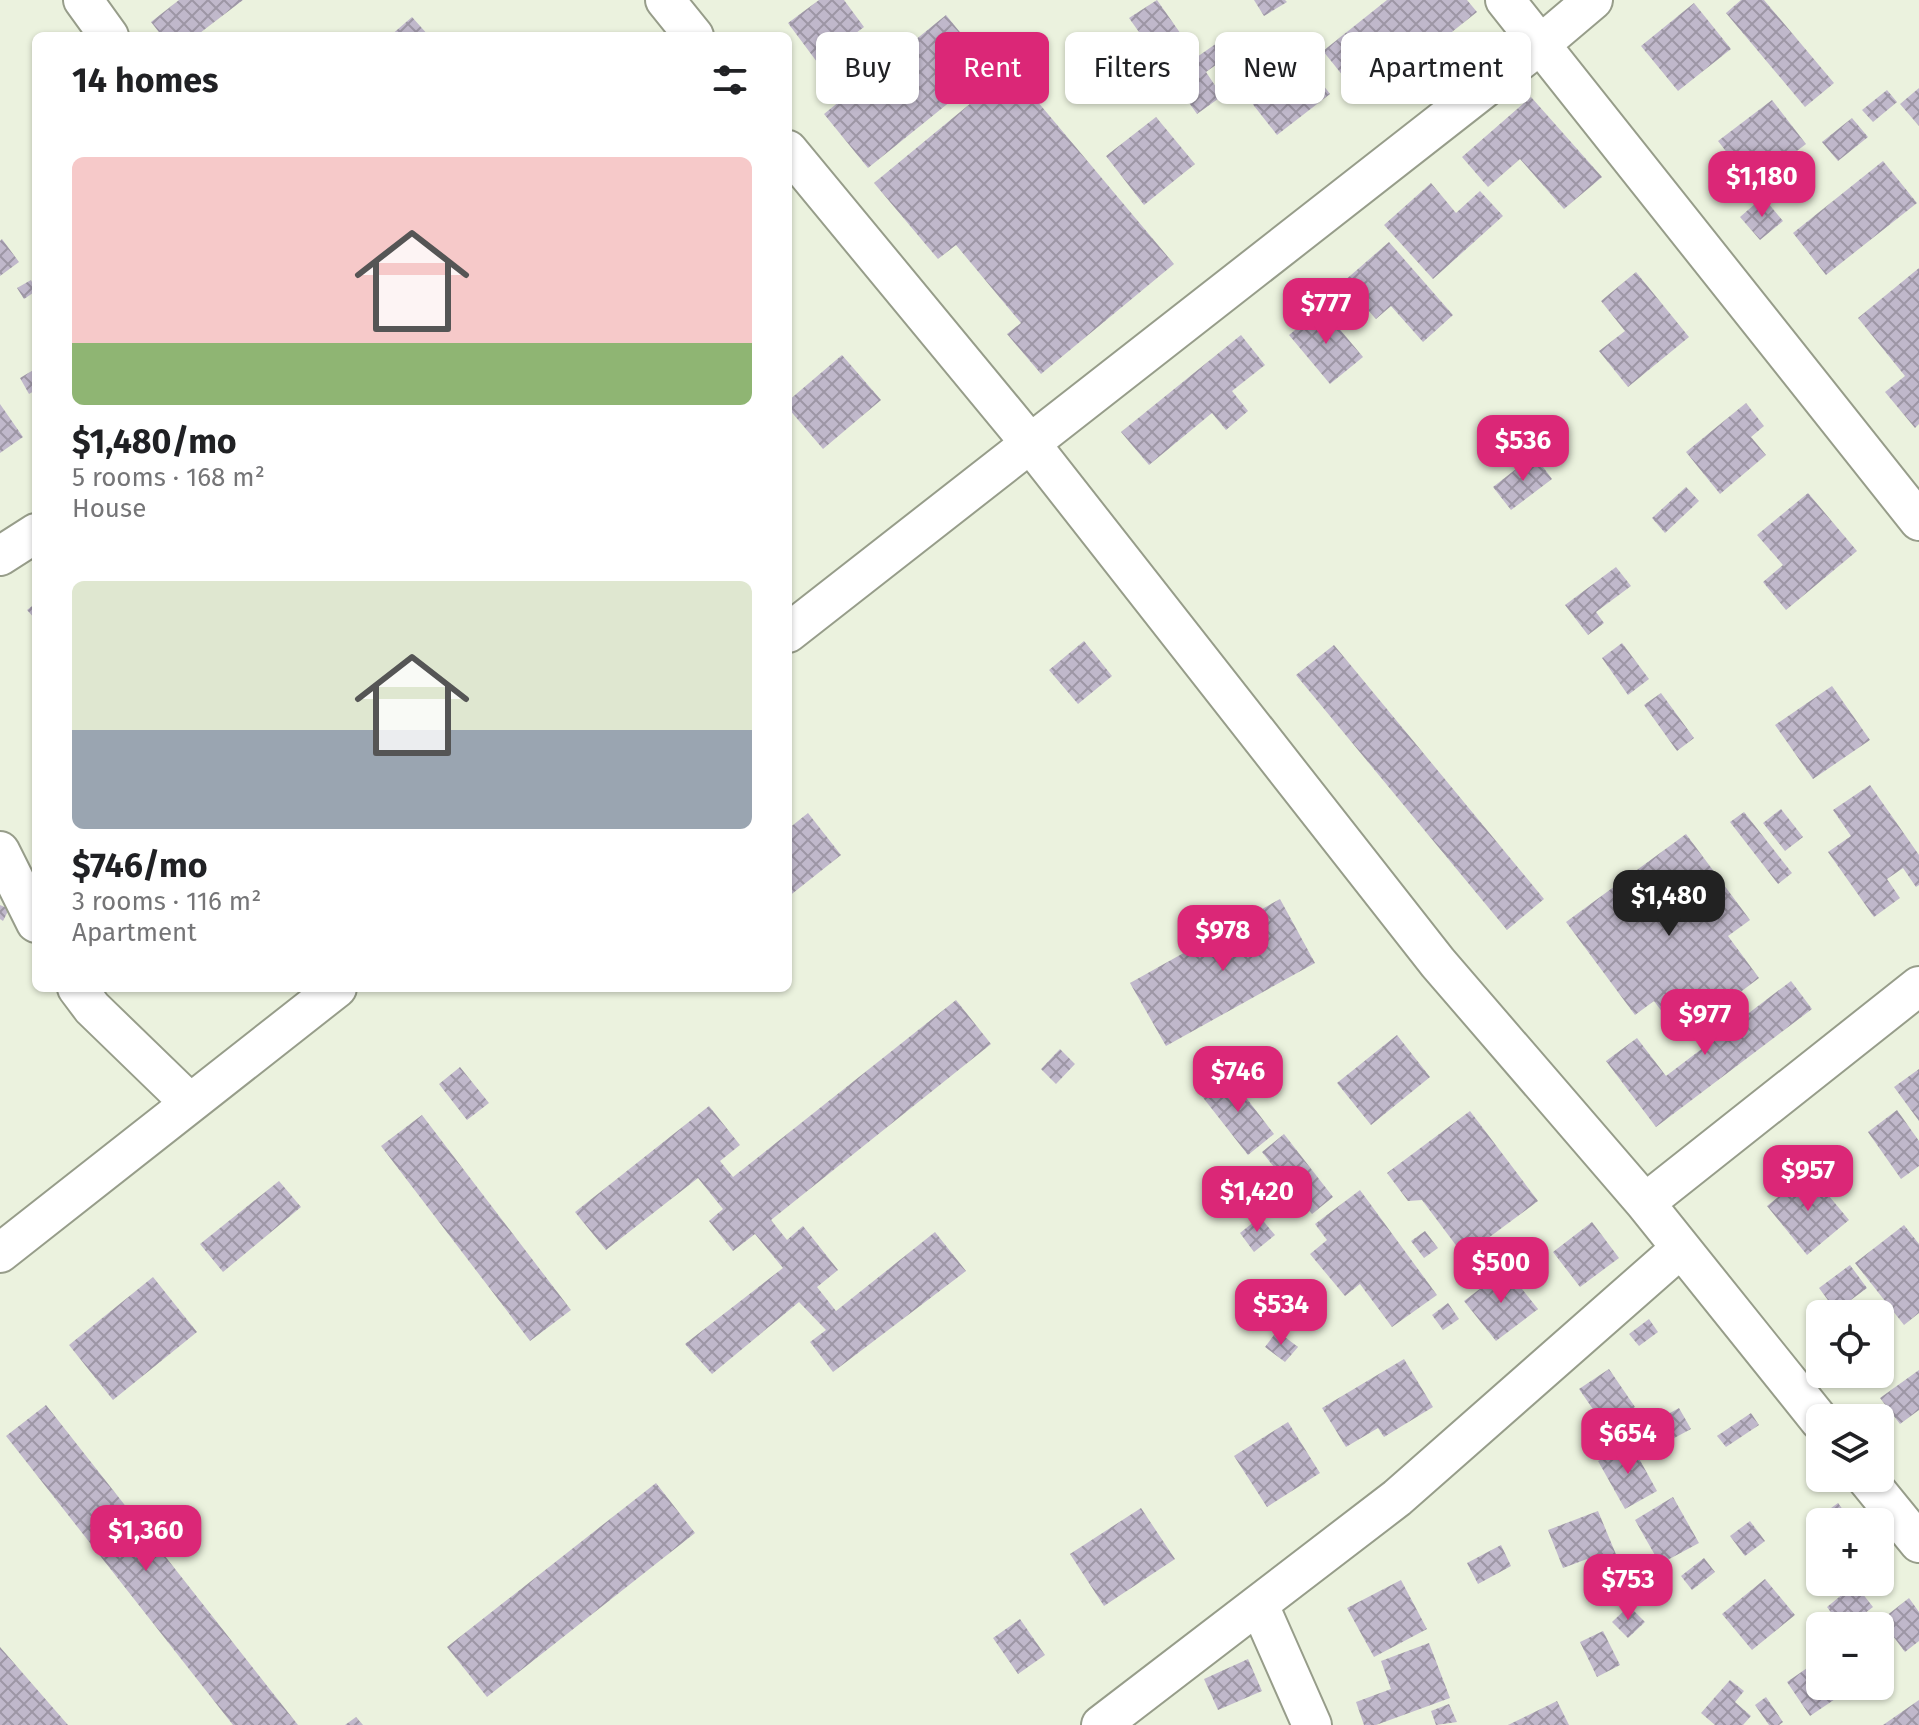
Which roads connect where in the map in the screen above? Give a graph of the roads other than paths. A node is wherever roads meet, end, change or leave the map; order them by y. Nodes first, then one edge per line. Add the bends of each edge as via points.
1 (83, 0) edge
2 (665, 0) edge
3 (1505, 0) edge
4 (1593, 0) edge
5 (106, 32) edge
6 (691, 32) edge
7 (1541, 44) junction
8 (792, 155) edge
9 (1030, 443) junction
10 (1919, 521) edge
11 (32, 536) edge
12 (0, 556) edge
13 (792, 630) edge
14 (0, 851) edge
15 (32, 915) edge
16 (1919, 986) edge
17 (80, 992) edge
18 (332, 992) edge
19 (190, 1103) junction
20 (1645, 1203) junction
21 (1680, 1249) junction
22 (0, 1253) edge
23 (1806, 1404) edge
24 (1877, 1492) edge
25 (1919, 1543) edge
26 (1259, 1605) junction
27 (1101, 1725) edge
28 (1312, 1725) edge

1 - 5 street
2 - 6 street
3 - 7 street
4 - 7 street
7 - 9 street
7 - 10 street
8 - 9 street
9 - 13 street
9 - 20 street via 1438,963
11 - 12 street
14 - 15 street
16 - 20 street
17 - 19 street
18 - 19 street
19 - 22 street
20 - 21 street
21 - 23 street
21 - 26 street via 1397,1498
24 - 25 street
26 - 27 street
26 - 28 street

